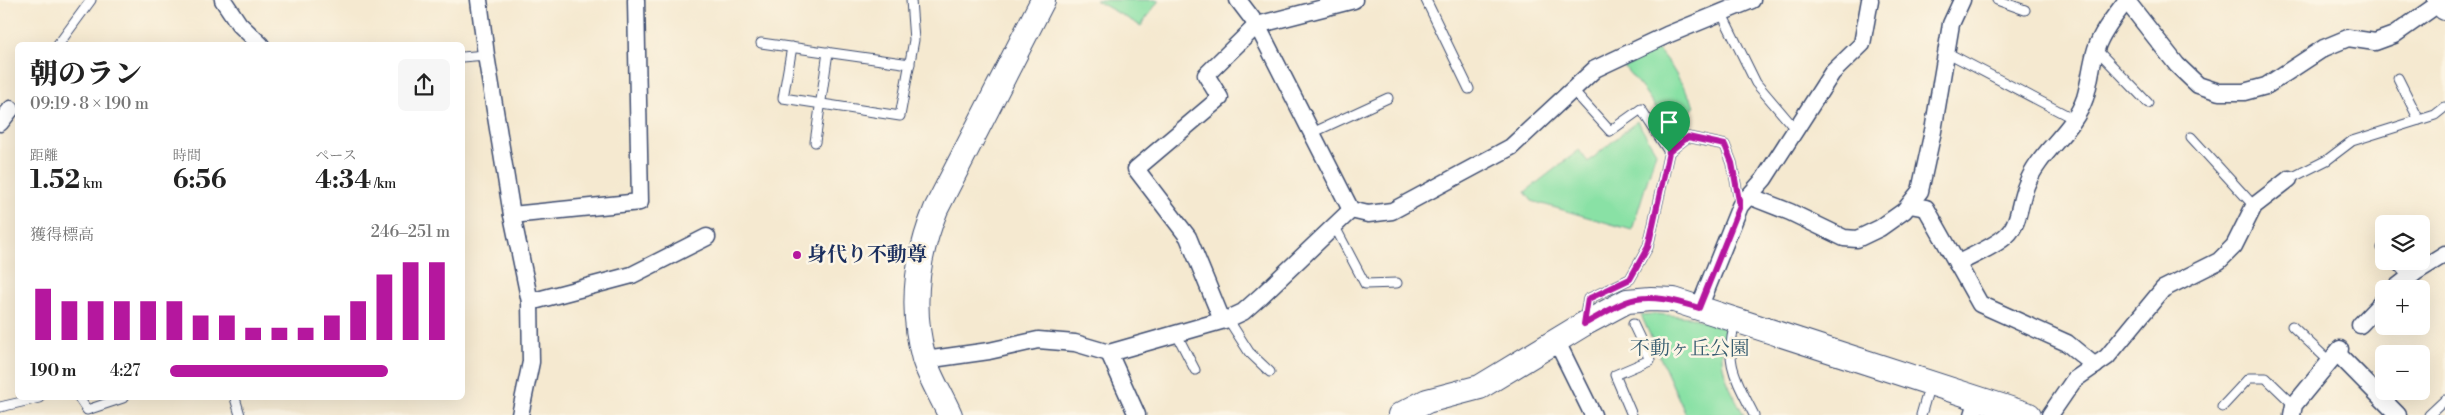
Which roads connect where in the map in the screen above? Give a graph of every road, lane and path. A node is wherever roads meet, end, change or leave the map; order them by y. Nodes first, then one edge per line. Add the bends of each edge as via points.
1 (91, 0) edge
2 (223, 0) edge
3 (479, 0) edge
4 (636, 0) edge
5 (911, 0) edge
6 (1043, 0) edge
7 (1238, 0) edge
8 (1354, 0) edge
9 (1426, 0) edge
10 (1752, 0) edge
11 (1870, 0) edge
12 (1962, 0) edge
13 (1997, 0) edge
14 (2126, 0) edge
15 (2442, 3) edge
16 (2024, 10) dead end
17 (1722, 14) junction
18 (1257, 25) junction
19 (60, 42) edge
20 (258, 42) edge
21 (761, 43) dead end
22 (792, 48) junction
23 (2096, 49) junction
24 (828, 52) junction
25 (1946, 52) junction
26 (486, 56) junction
27 (465, 57) edge
28 (910, 64) junction
29 (2398, 78) dead end
30 (1469, 89) dead end
31 (1572, 90) junction
32 (1388, 98) dead end
33 (2148, 103) dead end
34 (820, 104) junction
35 (14, 105) edge
36 (2445, 107) edge
37 (2074, 119) junction
38 (2419, 120) junction
39 (0, 123) edge
40 (1796, 130) junction
41 (1312, 133) junction
42 (2190, 137) dead end
43 (815, 142) dead end
44 (1669, 152) junction
45 (2289, 179) joint
46 (1744, 201) junction
47 (1910, 205) junction
48 (2254, 206) junction
49 (1351, 210) junction
50 (512, 215) junction
51 (1334, 225) junction
52 (706, 237) dead end
53 (2445, 254) edge
54 (1958, 264) junction
55 (2402, 270) edge
56 (2409, 278) junction
57 (2406, 280) edge
58 (1397, 283) dead end
59 (530, 302) junction
60 (1699, 308) junction
61 (2375, 309) edge
62 (1225, 320) junction
63 (1736, 320) junction
64 (1584, 324) junction
65 (1633, 324) dead end
66 (2360, 324) dead end
67 (2292, 326) dead end
68 (1176, 333) junction
69 (1557, 342) junction
70 (1109, 352) junction
71 (2335, 355) junction
72 (924, 360) junction
73 (2095, 366) junction
74 (1195, 370) dead end
75 (1270, 372) dead end
76 (1930, 383) junction
77 (30, 400) edge
78 (80, 400) edge
79 (117, 400) edge
80 (236, 400) edge
81 (2445, 400) edge
82 (0, 407) edge
83 (1976, 407) edge
84 (2222, 407) dead end
85 (2293, 410) edge
86 (240, 415) edge
87 (520, 415) edge
88 (950, 415) edge
89 (1137, 415) edge
90 (1400, 415) edge
91 (1593, 415) edge
92 (1632, 415) edge
93 (1754, 415) edge
94 (1921, 415) edge
95 (2030, 415) edge
96 (2050, 415) edge
97 (2398, 415) edge
98 (2428, 415) edge

1 - 19 lane
2 - 20 street via 239,24
3 - 26 street
4 - 50 street via 640,202
5 - 28 lane via 914,40
6 - 72 street via 936,209 926,235 917,272 916,300
7 - 18 street
8 - 18 street
9 - 30 lane
10 - 17 street
11 - 40 street via 1862,44 1832,73
12 - 25 street via 1951,24
13 - 16 lane
14 - 15 street via 2177,65 2198,85 2219,92 2244,92 2266,86 2324,48 2348,38 2375,42 2394,35
14 - 23 street
17 - 31 street via 1667,35 1595,69
17 - 40 lane via 1756,82
18 - 41 street
18 - 62 street via 1206,75 1220,98 1136,169 1188,237
21 - 22 lane
22 - 24 lane
22 - 34 lane via 783,98
23 - 33 lane
23 - 37 street via 2085,98
24 - 28 lane
24 - 34 lane
25 - 37 lane
25 - 47 street via 1920,191
26 - 27 lane
26 - 50 street
28 - 34 lane via 900,116
29 - 38 lane
31 - 44 lane via 1610,131 1641,109
31 - 49 street via 1511,147 1483,163 1392,211 1368,214
32 - 41 lane
34 - 43 lane
35 - 39 street
36 - 38 lane
37 - 54 street via 2066,133 2040,158 2026,186 2016,223 2007,236
38 - 45 lane via 2352,141 2327,160
40 - 46 street via 1764,179
41 - 49 street
42 - 48 lane
44 - 46 lane via 1688,137 1725,145
44 - 64 lane via 1648,247 1630,279 1588,299
45 - 48 street
46 - 47 street via 1790,212 1844,238 1857,239 1880,228
46 - 60 street
47 - 54 street via 1926,208
48 - 73 street via 2234,246 2219,261 2163,289 2107,357
49 - 51 street
50 - 59 street
51 - 58 lane via 1365,284
51 - 62 street via 1243,312
52 - 59 street via 632,274
53 - 56 street
54 - 73 street via 1980,304 2067,343
55 - 56 lane
56 - 57 street
59 - 87 street via 531,362
60 - 63 street
60 - 64 street via 1674,300 1627,301
61 - 66 street
62 - 68 street
62 - 75 lane via 1249,352
63 - 76 street
63 - 93 lane via 1732,369
64 - 69 street
65 - 92 lane via 1650,360 1615,375
67 - 71 lane
68 - 70 street
68 - 74 lane
69 - 90 street via 1480,387 1427,401
69 - 91 street
70 - 72 street via 1075,343 1038,340 989,352
70 - 89 street
71 - 85 street
71 - 97 street
72 - 88 street
73 - 96 street via 2074,380
76 - 83 street
76 - 94 lane
77 - 82 lane
78 - 79 lane via 87,410
80 - 86 lane
81 - 98 lane
83 - 95 street
84 - 85 lane via 2249,378 2266,378

